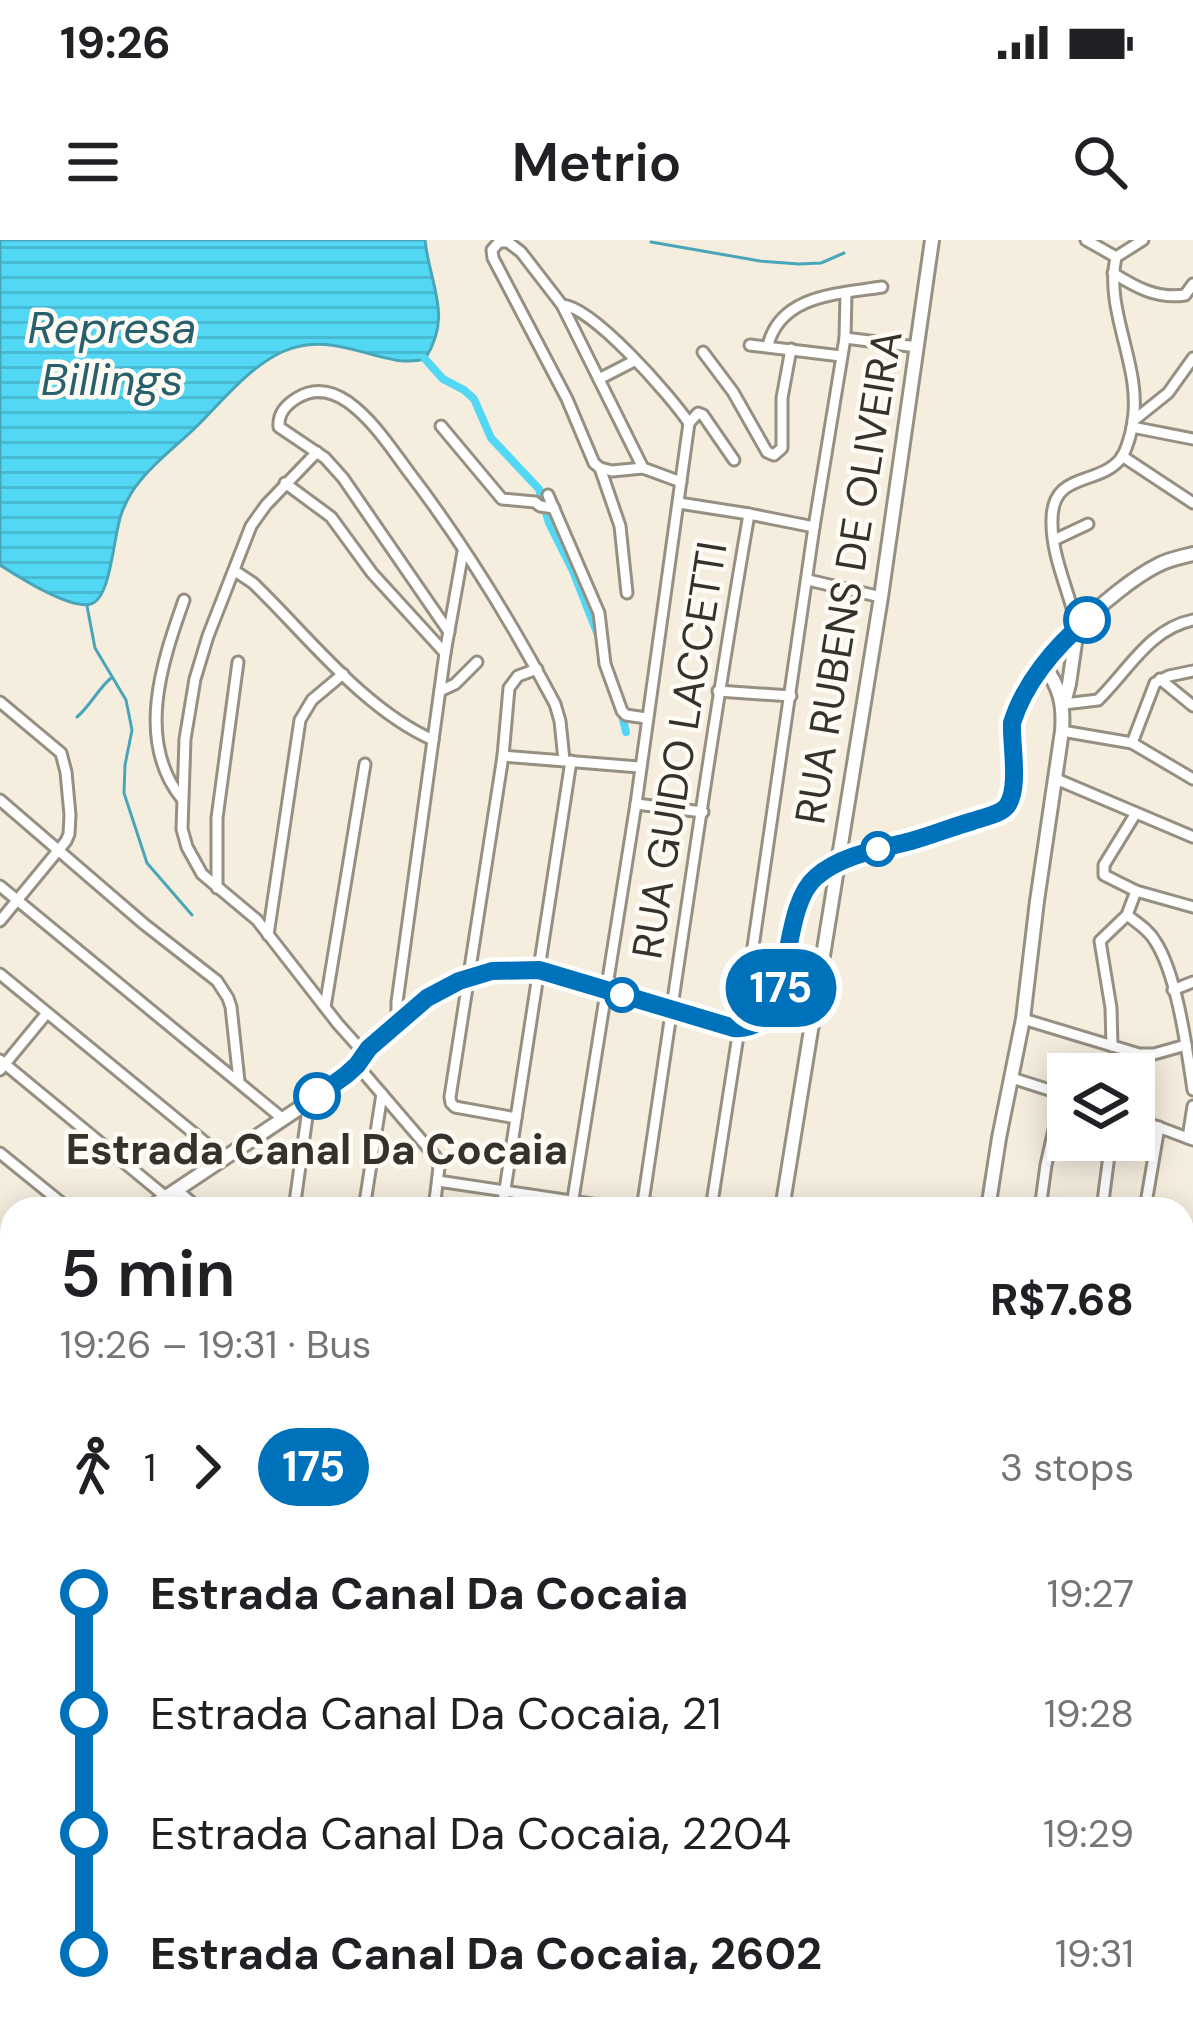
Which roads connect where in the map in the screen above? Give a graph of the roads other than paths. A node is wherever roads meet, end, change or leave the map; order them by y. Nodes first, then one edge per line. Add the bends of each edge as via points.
1 (932, 240) edge
2 (1086, 240) edge
3 (1143, 240) edge
4 (1116, 257) junction
5 (1113, 273) junction
6 (1193, 284) edge
7 (882, 287) dead end
8 (846, 292) junction
9 (562, 305) junction
10 (845, 338) junction
11 (750, 345) dead end
12 (768, 346) junction
13 (917, 347) junction
14 (791, 349) junction
15 (703, 352) dead end
16 (842, 356) junction
17 (1193, 358) edge
18 (634, 361) junction
19 (599, 379) junction
20 (689, 423) junction
21 (1133, 424) junction
22 (441, 426) dead end
23 (1193, 439) edge
24 (317, 452) junction
25 (1122, 456) junction
26 (734, 460) dead end
27 (600, 468) junction
28 (643, 468) junction
29 (681, 482) junction
30 (286, 483) junction
31 (548, 494) dead end
32 (1193, 502) edge
33 (679, 503) junction
34 (549, 508) junction
35 (749, 514) junction
36 (1088, 524) dead end
37 (814, 527) junction
38 (1054, 540) junction
39 (463, 551) junction
40 (1193, 554) edge
41 (236, 571) junction
42 (808, 580) junction
43 (626, 592) dead end
44 (881, 597) junction
45 (184, 600) dead end
46 (1193, 620) edge
47 (1077, 628) junction
48 (449, 632) junction
49 (445, 653) junction
50 (238, 662) dead end
51 (477, 662) dead end
52 (1044, 665) junction
53 (536, 669) junction
54 (1193, 671) edge
55 (343, 674) junction
56 (1160, 679) junction
57 (440, 691) junction
58 (718, 692) junction
59 (791, 696) junction
60 (0, 702) edge
61 (1064, 704) junction
62 (1193, 706) edge
63 (646, 718) junction
64 (1062, 731) junction
65 (433, 740) junction
66 (1132, 743) junction
67 (502, 756) junction
68 (567, 760) junction
69 (365, 764) dead end
70 (639, 767) junction
71 (1057, 779) junction
72 (1193, 779) edge
73 (182, 799) junction
74 (0, 800) edge
75 (635, 804) junction
76 (703, 812) junction
77 (1136, 813) junction
78 (1193, 837) edge
79 (59, 849) junction
80 (835, 865) junction
81 (0, 886) edge
82 (217, 888) junction
83 (1136, 891) junction
84 (17, 900) junction
85 (1193, 907) edge
86 (1127, 915) junction
87 (0, 922) edge
88 (268, 935) junction
89 (539, 970) junction
90 (0, 974) edge
91 (784, 974) junction
92 (469, 978) junction
93 (1193, 982) edge
94 (606, 990) junction
95 (1173, 990) junction
96 (326, 1007) junction
97 (672, 1010) junction
98 (47, 1012) junction
99 (1023, 1019) junction
100 (397, 1022) junction
101 (739, 1029) junction
102 (1186, 1045) junction
103 (1112, 1046) junction
104 (361, 1059) junction
105 (2, 1065) edge
106 (1012, 1078) junction
107 (239, 1081) junction
108 (1047, 1089) edge
109 (1193, 1090) edge
110 (382, 1094) junction
111 (309, 1102) junction
112 (1193, 1106) edge
113 (516, 1118) junction
114 (283, 1120) junction
115 (1155, 1126) edge
116 (1159, 1127) junction
117 (1190, 1139) edge
118 (0, 1153) edge
119 (224, 1158) junction
120 (1047, 1161) edge
121 (1108, 1161) edge
122 (438, 1181) junction
123 (504, 1191) junction
124 (172, 1194) junction
125 (54, 1197) edge
126 (167, 1197) edge
127 (178, 1197) edge
128 (296, 1197) edge
129 (366, 1197) edge
130 (436, 1197) edge
131 (503, 1197) edge
132 (556, 1197) edge
133 (573, 1197) edge
134 (644, 1197) edge
135 (714, 1197) edge
136 (784, 1197) edge
137 (990, 1197) edge
138 (1042, 1197) edge
139 (1104, 1197) edge
140 (1147, 1197) edge

1 - 13 street, RUA RUBENS DE OLIVEIRA
2 - 4 street
3 - 4 street
4 - 5 street
5 - 6 street via 1164,296 1185,295
5 - 21 street
7 - 8 street
8 - 10 street
8 - 12 street via 796,307
9 - 18 street via 579,309
9 - 19 street
9 - 27 street via 514,247 494,246 493,258
10 - 13 street
10 - 16 street
11 - 12 street
12 - 14 street
13 - 44 street, RUA RUBENS DE OLIVEIRA
14 - 15 street via 775,455
14 - 16 street
16 - 37 street
17 - 21 street
18 - 19 street
18 - 20 street
19 - 28 street
20 - 26 street via 703,415
20 - 29 street
21 - 23 street
21 - 25 street
22 - 34 street via 502,500
24 - 30 street
24 - 39 street via 278,420 313,391 348,403 370,423
24 - 48 street
25 - 32 street
25 - 38 street via 1060,492
27 - 28 street
27 - 43 street via 620,526
28 - 29 street
29 - 33 street
30 - 41 street via 251,526
30 - 49 street via 337,524
31 - 34 street
33 - 35 street
33 - 63 street
34 - 63 street via 598,613 622,710
35 - 37 street
35 - 58 street, RUA GUIDO LACCETTI
36 - 38 street
37 - 42 street
38 - 47 street
39 - 48 street
39 - 53 street
40 - 47 street via 1148,570
41 - 55 street
41 - 73 street via 195,679
42 - 44 street
42 - 59 street
44 - 80 street, RUA RUBENS DE OLIVEIRA
45 - 73 street via 156,717 164,770
46 - 61 street via 1164,631 1098,700
47 - 52 street
47 - 61 street
48 - 49 street
49 - 57 street
50 - 82 street via 217,818
51 - 57 street
52 - 61 street
52 - 80 street via 1012,719 1013,784 1004,809
53 - 67 street via 509,688
53 - 68 street via 558,712
54 - 56 street
55 - 65 street via 390,716
55 - 88 street via 300,720
56 - 62 street
56 - 66 street
57 - 65 street
58 - 59 street
58 - 76 street, RUA GUIDO LACCETTI
59 - 91 street via 753,959 760,973
60 - 79 street via 61,753 70,814
61 - 64 street
63 - 70 street
64 - 66 street
64 - 71 street
65 - 100 street
66 - 72 street
67 - 68 street
67 - 92 street
68 - 70 street
68 - 89 street
69 - 96 street
70 - 75 street
71 - 77 street
71 - 99 street
73 - 82 street via 187,847
74 - 79 street
75 - 76 street
75 - 94 street
76 - 97 street, RUA GUIDO LACCETTI
77 - 78 street
77 - 83 street via 1102,872
79 - 84 street
79 - 107 street via 217,981 231,1007
80 - 91 street via 801,897
80 - 136 street, RUA RUBENS DE OLIVEIRA
81 - 84 street
82 - 88 street
83 - 85 street
83 - 86 street
84 - 87 street
84 - 107 street
86 - 95 street via 1154,939
86 - 103 street via 1100,945
88 - 96 street
89 - 92 street
89 - 94 street
89 - 113 street
90 - 98 street
91 - 101 street via 764,1018
92 - 100 street
92 - 113 street via 451,1103
93 - 95 street
94 - 97 street
94 - 133 street
95 - 102 street
96 - 104 street
97 - 101 street
97 - 134 street, RUA GUIDO LACCETTI
98 - 105 street
98 - 119 street
99 - 103 street
99 - 106 street
100 - 104 street
101 - 135 street
102 - 103 street via 1148,1055
102 - 109 street
104 - 110 street
104 - 111 street
105 - 124 street
106 - 108 street
106 - 137 street
107 - 114 street
110 - 122 street via 435,1156
110 - 129 street
111 - 114 street
111 - 128 street
112 - 117 street
113 - 123 street
114 - 119 street
115 - 116 street
116 - 117 street
116 - 140 street
118 - 125 street
119 - 124 street
120 - 138 street
121 - 139 street
122 - 123 street
122 - 130 street
123 - 131 street
123 - 132 street
124 - 126 street
124 - 127 street

